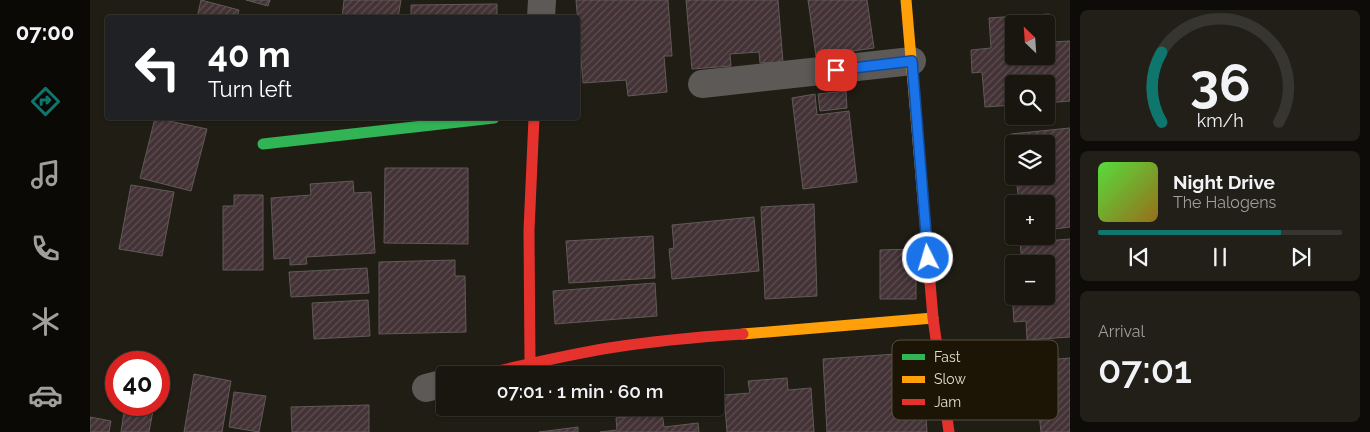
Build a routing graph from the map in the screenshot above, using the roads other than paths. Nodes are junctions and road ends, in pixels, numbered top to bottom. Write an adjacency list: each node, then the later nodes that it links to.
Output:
1 (542, 0): 3 (street)
2 (906, 0): 4 (street)
3 (540, 15)
4 (912, 61): 5 (street); 9 (street)
5 (702, 84)
6 (476, 120): 8 (street)
7 (534, 120): 11 (street)
8 (263, 144)
9 (934, 318): 10 (street); 11 (street)
10 (937, 340)
11 (530, 363): 12 (street)
12 (518, 366)

